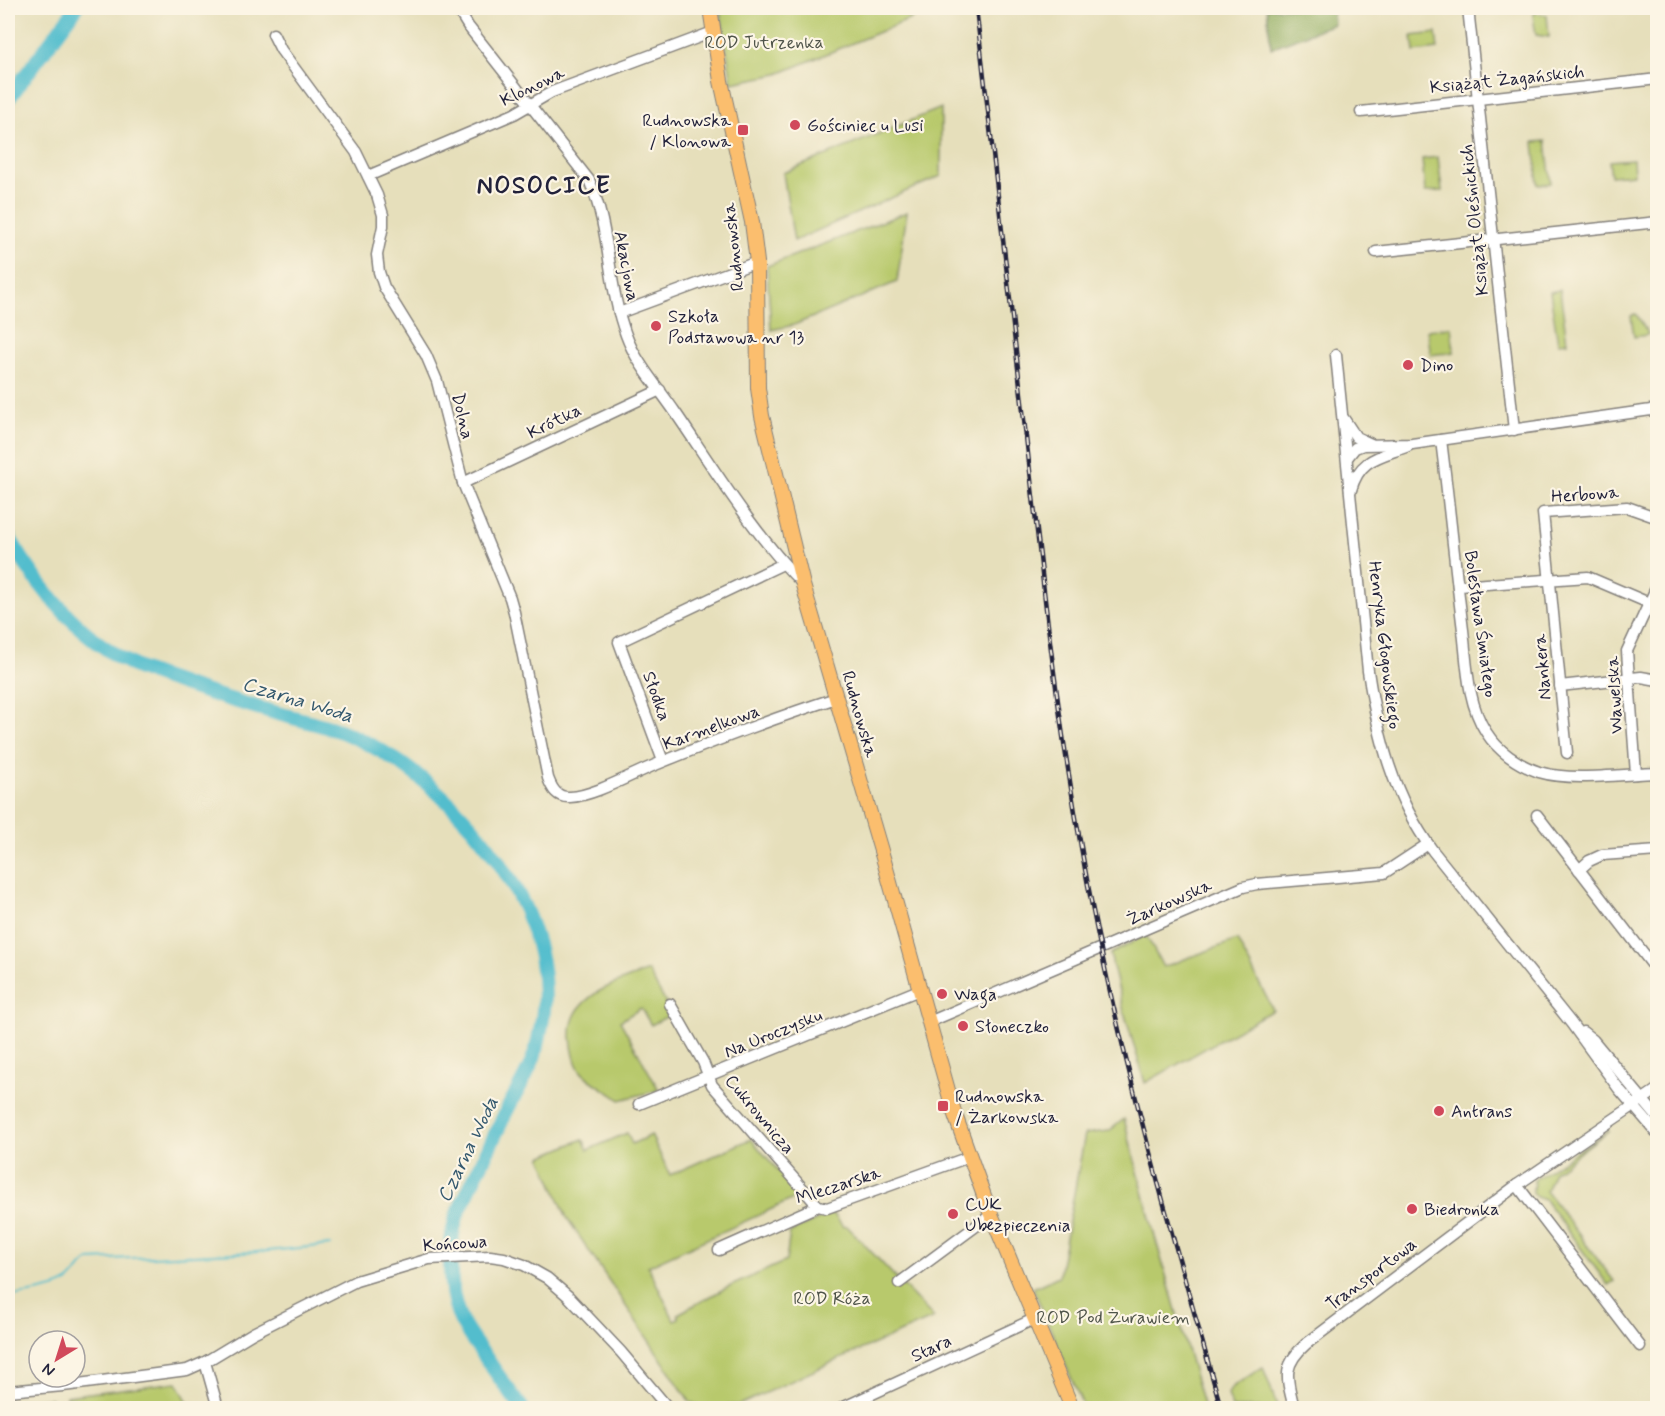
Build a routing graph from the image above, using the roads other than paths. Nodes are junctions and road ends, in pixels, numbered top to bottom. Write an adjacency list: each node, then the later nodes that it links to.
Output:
1 (457, 8): 8 (street, Akacjowa)
2 (710, 8): 4 (main road, Rudnowska)
3 (1468, 8): 7 (street, Książąt Oleśnickich)
4 (713, 32): 8 (street, Klonowa); 14 (main road, Rudnowska)
5 (273, 34): 10 (street, Dolna)
6 (1658, 79): 7 (street, Książąt Żagańskich)
7 (1478, 98): 9 (street, Książąt Żagańskich); 12 (street, Książąt Oleśnickich)
8 (529, 104): 10 (street, Klonowa); 15 (street, Akacjowa)
9 (1361, 112)
10 (368, 176): 26 (street, Dolna)
11 (1658, 222): 12 (street)
12 (1493, 240): 13 (street); 20 (street, Książąt Oleśnickich)
13 (1376, 252)
14 (757, 262): 15 (street); 32 (main road, Rudnowska)
15 (619, 313): 17 (street, Akacjowa)
16 (1336, 355): 19 (street, Henryka Głogowskiego)
17 (660, 390): 26 (street, Krótka); 29 (street, Akacjowa)
18 (1658, 409): 20 (street)
19 (1342, 415): 23 (street); 24 (street, Henryka Głogowskiego)
20 (1514, 430): 21 (street)
21 (1441, 440): 22 (street); 33 (street, Bolesława Śmiałego)
22 (1412, 444): 23 (street); 25 (street)
23 (1371, 445): 24 (street)
24 (1347, 458): 25 (street); 27 (street, Henryka Głogowskiego)
25 (1373, 459): 27 (street)
26 (463, 483): 43 (street, Dolna)
27 (1350, 493): 45 (street, Henryka Głogowskiego)
28 (1658, 518): 30 (street, Herbowa)
29 (783, 564): 32 (street, Akacjowa); 40 (street, Słodka)
30 (1551, 579): 33 (street); 34 (street); 37 (street, Nankera)
31 (1658, 584): 34 (street, Wawelska)
32 (803, 585): 38 (main road, Rudnowska)
33 (1458, 586): 42 (street, Bolesława Śmiałego)
34 (1649, 603): 35 (street, Wawelska)
35 (1628, 679): 36 (street); 37 (street); 42 (street, Wawelska)
36 (1658, 680)
37 (1560, 686): 39 (street, Nankera)
38 (836, 698): 40 (street, Karmelkowa); 49 (main road, Rudnowska)
39 (1567, 753)
40 (663, 761): 43 (street, Karmelkowa)
41 (1658, 773): 42 (street, Bolesława Śmiałego)
42 (1636, 774)
43 (598, 789)
44 (1537, 816): 47 (street)
45 (1428, 844): 51 (street, Żarkowska); 54 (street, Henryka Głogowskiego)
46 (1658, 852): 47 (street)
47 (1579, 870): 48 (street)
48 (1656, 969)
49 (919, 990): 51 (main road, Rudnowska); 52 (street, Na Uroczysku)
50 (670, 1004): 52 (street, Cukrownicza)
51 (929, 1022): 58 (main road, Rudnowska)
52 (708, 1077): 55 (street, Na Uroczysku); 60 (street, Cukrownicza)
53 (1658, 1089): 54 (street, Transportowa)
54 (1637, 1102): 56 (street, Henryka Głogowskiego); 57 (street, Henryka Głogowskiego); 59 (street, Transportowa)
55 (639, 1104)
56 (1658, 1118)
57 (1658, 1134)
58 (969, 1157): 60 (street, Mleczarska); 61 (main road, Rudnowska)
59 (1517, 1185): 65 (street); 72 (street, Transportowa)
60 (818, 1206): 62 (street, Mleczarska)
61 (992, 1215): 63 (street); 64 (main road, Rudnowska)
62 (719, 1250)
63 (899, 1283)
64 (1034, 1319): 70 (street, Stara); 71 (main road, Rudnowska)
65 (1640, 1346)
66 (205, 1362): 67 (street, Końcowa); 68 (street); 69 (street, Końcowa)
67 (8, 1390)
68 (218, 1408)
69 (668, 1408)
70 (842, 1408)
71 (1072, 1408)
72 (1294, 1408)

